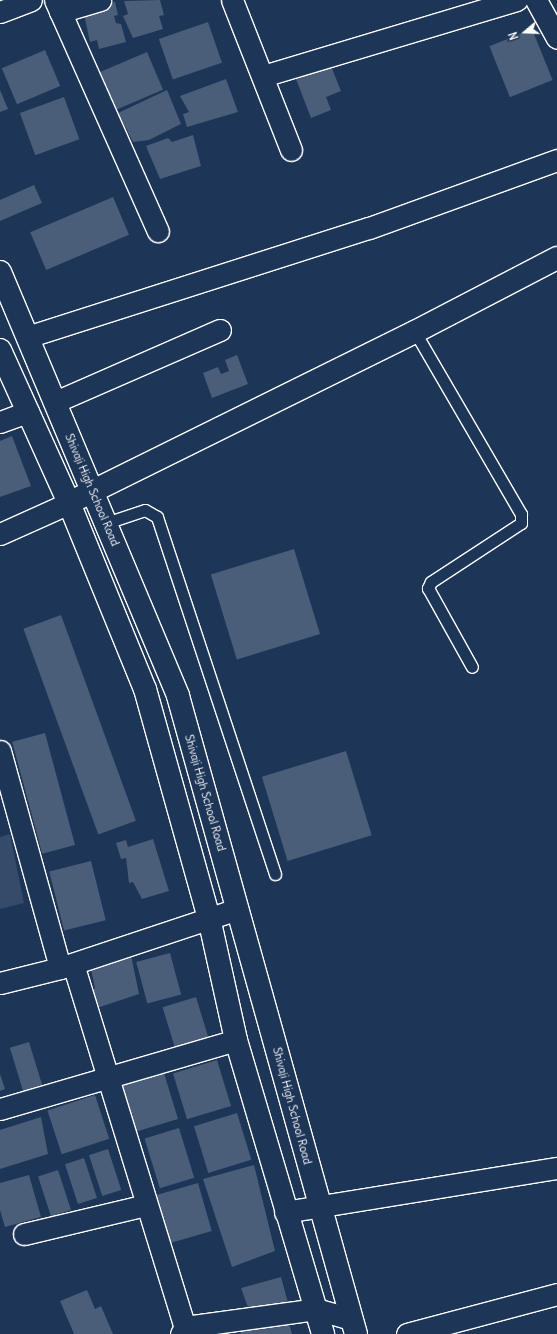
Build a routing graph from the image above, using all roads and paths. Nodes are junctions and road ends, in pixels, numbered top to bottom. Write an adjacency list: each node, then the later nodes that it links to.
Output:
1 (31, 0): 7 (street)
2 (100, 0): 6 (street)
3 (232, 0): 9 (street)
4 (516, 0): 9 (street)
5 (536, 0): 8 (street)
6 (58, 6): 12 (street)
7 (0, 12)
8 (557, 38)
9 (263, 76): 10 (street)
10 (291, 150)
11 (557, 160): 17 (street)
12 (158, 231)
13 (557, 258): 16 (street)
14 (0, 272): 17 (street, Shivaji High School Road)
15 (220, 330): 19 (street)
16 (415, 332): 22 (street); 26 (lane)
17 (27, 337): 19 (street, Shivaji High School Road)
18 (0, 350): 20 (street)
19 (55, 402): 22 (street, Shivaji High School Road)
20 (28, 412): 21 (street); 23 (street)
21 (0, 422)
22 (92, 491): 23 (street); 24 (street, Shivaji High School Road)
23 (69, 503): 25 (street); 30 (street)
24 (106, 523): 28 (lane); 29 (street, Shivaji High School Road)
25 (0, 534)
26 (472, 666)
27 (0, 750): 31 (street)
28 (275, 874)
29 (237, 909): 30 (street); 38 (street, Shivaji High School Road)
30 (209, 918): 31 (street); 33 (street)
31 (67, 966): 32 (street); 34 (street)
32 (0, 983)
33 (236, 1040): 34 (street); 39 (street)
34 (107, 1077): 35 (street); 37 (street)
35 (0, 1109)
36 (557, 1168): 38 (street)
37 (146, 1205): 40 (street); 44 (street)
38 (319, 1205): 39 (street); 43 (street, Shivaji High School Road)
39 (285, 1212): 42 (street)
40 (24, 1234)
41 (557, 1294): 46 (street)
42 (316, 1309): 43 (street); 44 (street); 45 (street)
43 (353, 1326)
44 (183, 1331)
45 (323, 1334)
46 (407, 1334)

